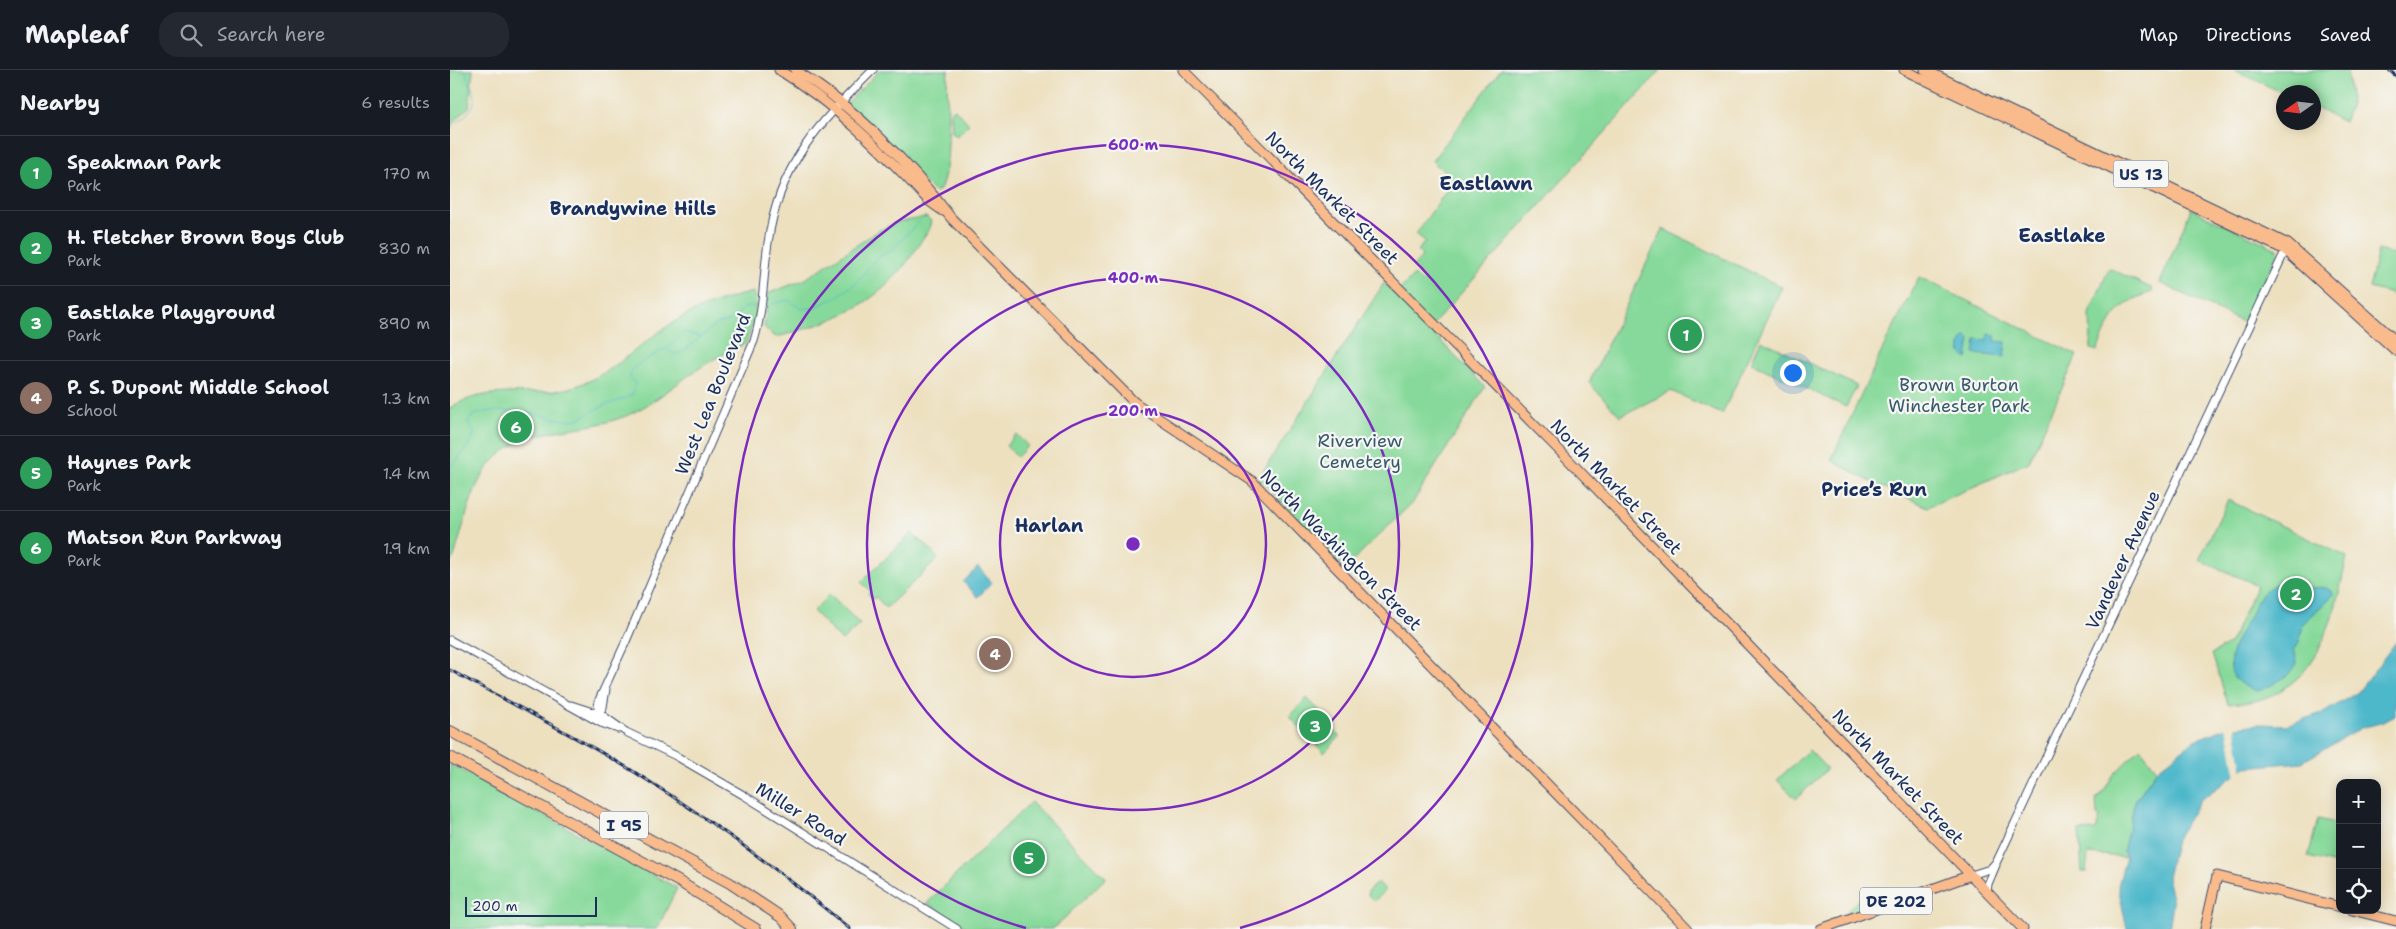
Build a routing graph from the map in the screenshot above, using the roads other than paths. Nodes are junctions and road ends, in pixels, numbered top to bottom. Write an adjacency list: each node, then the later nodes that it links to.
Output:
1 (779, 70): 9 (main road, North Washington Street)
2 (794, 70): 8 (main road, North Washington Street)
3 (873, 70): 8 (street, West Lea Boulevard)
4 (1183, 70): 30 (main road, North Market Street)
5 (1904, 70): 10 (main road, US 13)
6 (1916, 70): 7 (main road)
7 (1929, 72): 11 (main road, US 13)
8 (841, 102): 9 (street, West Lea Boulevard); 13 (main road, North Washington Street)
9 (833, 108): 13 (main road, North Washington Street); 21 (street, West Lea Boulevard)
10 (2103, 165): 11 (main road); 12 (main road, US 13)
11 (2147, 177): 14 (main road, US 13)
12 (2192, 207): 14 (main road); 15 (main road, US 13)
13 (951, 218): 40 (main road, North Washington Street)
14 (2236, 218): 15 (main road, US 13)
15 (2287, 247): 16 (main road, US 13); 17 (main road, US 13); 29 (street, Vandever Avenue)
16 (2324, 285): 17 (main road); 19 (main road, US 13)
17 (2359, 308): 18 (main road, US 13)
18 (2396, 341)
19 (2396, 351)
20 (450, 640): 22 (street, Miller Road)
21 (603, 698): 23 (street); 24 (street, West Lea Boulevard); 25 (street)
22 (571, 705): 23 (street, Miller Road); 24 (street, Miller Road)
23 (582, 708): 24 (street, Miller Road)
24 (596, 714): 25 (street, Miller Road); 27 (street, Miller Road)
25 (611, 721): 27 (street, Miller Road)
26 (450, 731): 38 (highway, I 95)
27 (626, 732): 39 (street, Miller Road)
28 (450, 757): 31 (highway, I 95)
29 (1997, 862): 30 (street); 32 (street, Vandever Avenue)
30 (1971, 875): 32 (main road, North Market Street); 41 (main road, DE 202)
31 (678, 881): 36 (highway); 37 (highway, I 95)
32 (1988, 892): 42 (main road, North Market Street)
33 (2336, 906): 43 (main road)
34 (2368, 914): 35 (main road)
35 (2396, 921)
36 (747, 929)
37 (756, 929)
38 (792, 929)
39 (957, 929)
40 (1688, 929)
41 (1822, 929)
42 (2023, 929)
43 (2205, 929)

